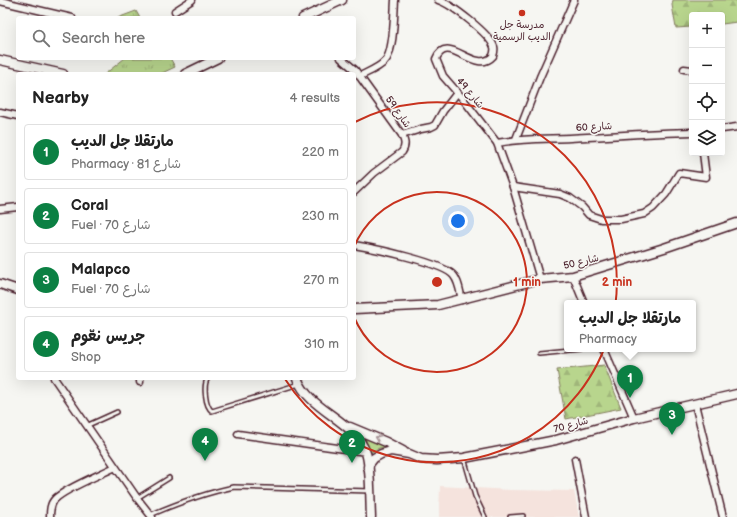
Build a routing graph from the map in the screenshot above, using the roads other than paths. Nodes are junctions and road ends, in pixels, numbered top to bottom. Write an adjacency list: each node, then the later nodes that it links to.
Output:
1 (192, 0): 7 (street)
2 (342, 0): 9 (street)
3 (395, 0): 17 (street)
4 (438, 0): 18 (street, شارع 49)
5 (574, 0): 25 (street)
6 (0, 1): 8 (street)
7 (175, 11)
8 (64, 16)
9 (307, 16)
10 (0, 60): 15 (street)
11 (214, 60): 16 (street)
12 (344, 60): 17 (street, شارع 59)
13 (684, 69): 14 (street)
14 (689, 70)
15 (54, 72)
16 (189, 72)
17 (360, 76): 24 (street, شارع 59)
18 (458, 93): 24 (street); 26 (street, شارع 49)
19 (0, 112): 20 (street)
20 (16, 116)
21 (737, 127): 22 (street)
22 (725, 129)
23 (689, 132): 25 (street, شارع 60)
24 (402, 135): 29 (street, شارع 59)
25 (516, 139): 26 (street, شارع 60)
26 (497, 143): 28 (street, شارع 49)
27 (703, 156): 28 (street)
28 (513, 186): 35 (street, شارع 49)
29 (356, 190)
30 (16, 207): 31 (street)
31 (0, 209)
32 (737, 223): 34 (street, شارع 50)
33 (356, 245): 38 (street)
34 (572, 276): 35 (street, شارع 50); 39 (street)
35 (540, 278): 38 (street, شارع 50)
36 (0, 284): 37 (street)
37 (16, 289)
38 (462, 300): 40 (street, شارع 50)
39 (583, 300)
40 (356, 309)
41 (564, 351): 43 (lane)
42 (605, 352): 50 (street)
43 (539, 353)
44 (55, 380): 52 (street)
45 (207, 380): 46 (lane)
46 (298, 381): 51 (street)
47 (737, 394): 48 (street, شارع 70)
48 (695, 404): 50 (street, شارع 70); 70 (street)
49 (117, 412): 52 (lane)
50 (634, 418): 56 (street, شارع 70)
51 (345, 425): 54 (street); 55 (street, one-way to 51)
52 (86, 426): 58 (street)
53 (238, 434): 54 (street)
54 (366, 452): 59 (street)
55 (409, 454): 56 (street, شارع 70); 59 (street)
56 (464, 458): 67 (lane)
57 (575, 460): 69 (street)
58 (115, 467): 62 (street); 65 (street)
59 (368, 468): 61 (street)
60 (169, 478): 62 (lane)
61 (370, 491): 63 (lane); 66 (street)
62 (137, 498): 63 (street)
63 (151, 516)
64 (523, 516): 68 (lane)
65 (50, 517)
66 (371, 517)
67 (485, 517)
68 (510, 517)
69 (586, 517)
70 (722, 517)

